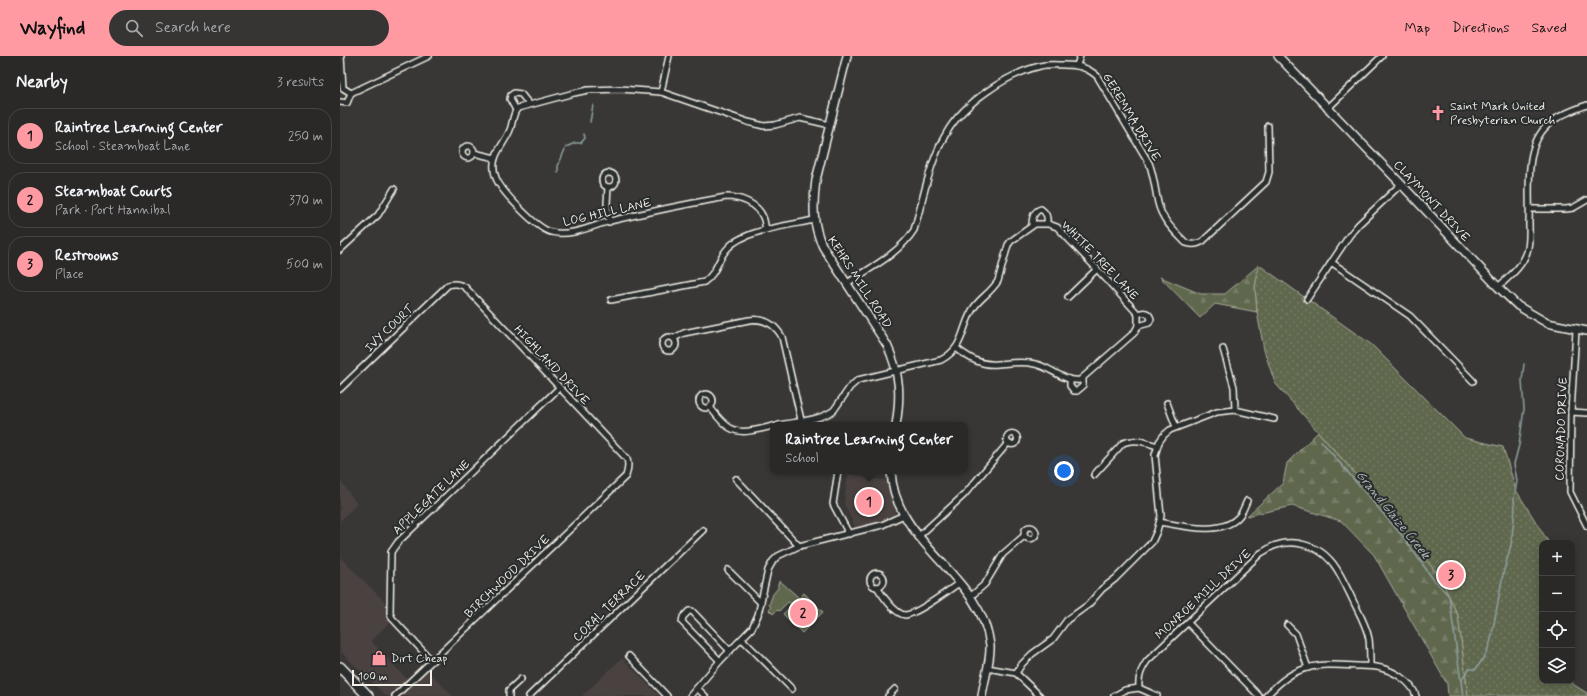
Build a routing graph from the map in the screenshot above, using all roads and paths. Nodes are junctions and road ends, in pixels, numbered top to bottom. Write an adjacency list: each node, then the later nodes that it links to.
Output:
1 (341, 56): 9 (street)
2 (429, 56): 11 (street)
3 (669, 56): 10 (street)
4 (847, 56): 17 (street, KEHRS MILL ROAD)
5 (1080, 56): 8 (street)
6 (1278, 56): 15 (street, CLAYMONT DRIVE)
7 (1382, 56): 15 (street)
8 (1077, 65): 18 (street, GEREMMA DRIVE); 35 (street, GEREMMA DRIVE)
9 (342, 89): 11 (street)
10 (661, 92): 13 (street); 17 (street)
11 (351, 93): 12 (street)
12 (340, 102)
13 (529, 104): 16 (street); 16 (street)
14 (1587, 105): 25 (street)
15 (1327, 109): 21 (street, CLAYMONT DRIVE)
16 (516, 110): 20 (street, LOG HILL LANE)
17 (830, 125): 26 (street, KEHRS MILL ROAD)
18 (1268, 126)
19 (474, 153): 20 (street)
20 (495, 158): 27 (street, LOG HILL LANE)
21 (1401, 184): 32 (street); 36 (street, CLAYMONT DRIVE)
22 (608, 187): 27 (street)
23 (394, 189): 31 (street)
24 (1587, 200): 25 (street)
25 (1530, 209): 36 (street)
26 (814, 220): 30 (street); 35 (street, KEHRS MILL ROAD)
27 (609, 222): 30 (street, LOG HILL LANE)
28 (1047, 224): 29 (street, WHITE TREE LANE); 29 (street, WHITE TREE LANE); 33 (street, WHITE TREE LANE)
29 (1032, 225): 43 (street, WHITE TREE LANE)
30 (766, 230): 39 (street)
31 (341, 248)
32 (1331, 262): 38 (street); 48 (street)
33 (1097, 269): 37 (street); 46 (street, WHITE TREE LANE)
34 (454, 283): 49 (street, HIGHLAND DRIVE); 50 (street, IVY COURT)
35 (847, 283): 45 (street, KEHRS MILL ROAD)
36 (1498, 288): 40 (street, CLAYMONT DRIVE)
37 (1068, 297)
38 (1307, 299)
39 (611, 300)
40 (1576, 330): 41 (street, CLAYMONT DRIVE); 54 (street, CORONADO DRIVE)
41 (1587, 331)
42 (674, 338): 57 (street)
43 (956, 348): 45 (street, WHITE TREE LANE); 47 (street)
44 (1224, 348): 53 (street)
45 (896, 370): 57 (street, WHITE TREE LANE); 59 (street, KEHRS MILL ROAD)
46 (1082, 378): 47 (street); 47 (street)
47 (1070, 380)
48 (1473, 381)
49 (559, 388): 64 (street, HIGHLAND DRIVE); 88 (street, APPLEGATE LANE)
50 (340, 389)
51 (1167, 403): 61 (street)
52 (710, 407): 60 (street)
53 (1235, 410): 56 (street); 61 (street)
54 (1571, 412): 55 (street); 72 (street, CORONADO DRIVE)
55 (1587, 413)
56 (1274, 419)
57 (801, 420): 58 (street, WHITE TREE LANE)
58 (792, 422)
59 (896, 422)
60 (770, 427)
61 (1176, 427): 63 (street)
62 (1008, 443): 76 (street)
63 (1157, 446): 67 (street); 71 (street)
64 (629, 467): 88 (street, BIRCHWOOD DRIVE)
65 (838, 474): 74 (street)
66 (892, 474): 70 (street)
67 (1094, 475)
68 (736, 479): 77 (street)
69 (1247, 501): 71 (street)
70 (904, 515): 74 (street); 76 (street)
71 (1160, 522): 94 (street)
72 (1587, 524)
73 (703, 530): 103 (street, CORAL TERRACE)
74 (849, 534): 77 (street)
75 (1024, 536): 81 (street)
76 (918, 537): 79 (street)
77 (799, 546): 82 (street)
78 (728, 570): 82 (street)
79 (959, 583): 80 (street); 81 (street)
80 (877, 586)
81 (970, 597): 92 (street)
82 (761, 603): 85 (street)
83 (1188, 623): 90 (street, MONROE MILL DRIVE); 97 (street, MONROE MILL DRIVE); 112 (street)
84 (1287, 626): 93 (street)
85 (742, 639): 86 (street); 98 (street)
86 (730, 651): 89 (street); 89 (street)
87 (629, 656): 104 (street)
88 (432, 661): 101 (street, BIRCHWOOD DRIVE)
89 (720, 661): 96 (street)
90 (1370, 666): 93 (street); 114 (street)
91 (340, 667): 100 (highway)
92 (987, 668): 94 (street); 108 (street)
93 (1308, 668): 113 (street)
94 (1016, 673): 109 (street)
95 (521, 679): 102 (street)
96 (697, 688): 105 (street); 106 (street)
97 (1139, 688): 110 (street); 111 (street)
98 (792, 689)
99 (895, 689): 107 (street)
100 (368, 696)
101 (395, 696)
102 (509, 696)
103 (529, 696)
104 (667, 696)
105 (690, 696)
106 (705, 696)
107 (888, 696)
108 (982, 696)
109 (1040, 696)
110 (1114, 696)
111 (1157, 696)
112 (1259, 696)
113 (1266, 696)
114 (1416, 696)

